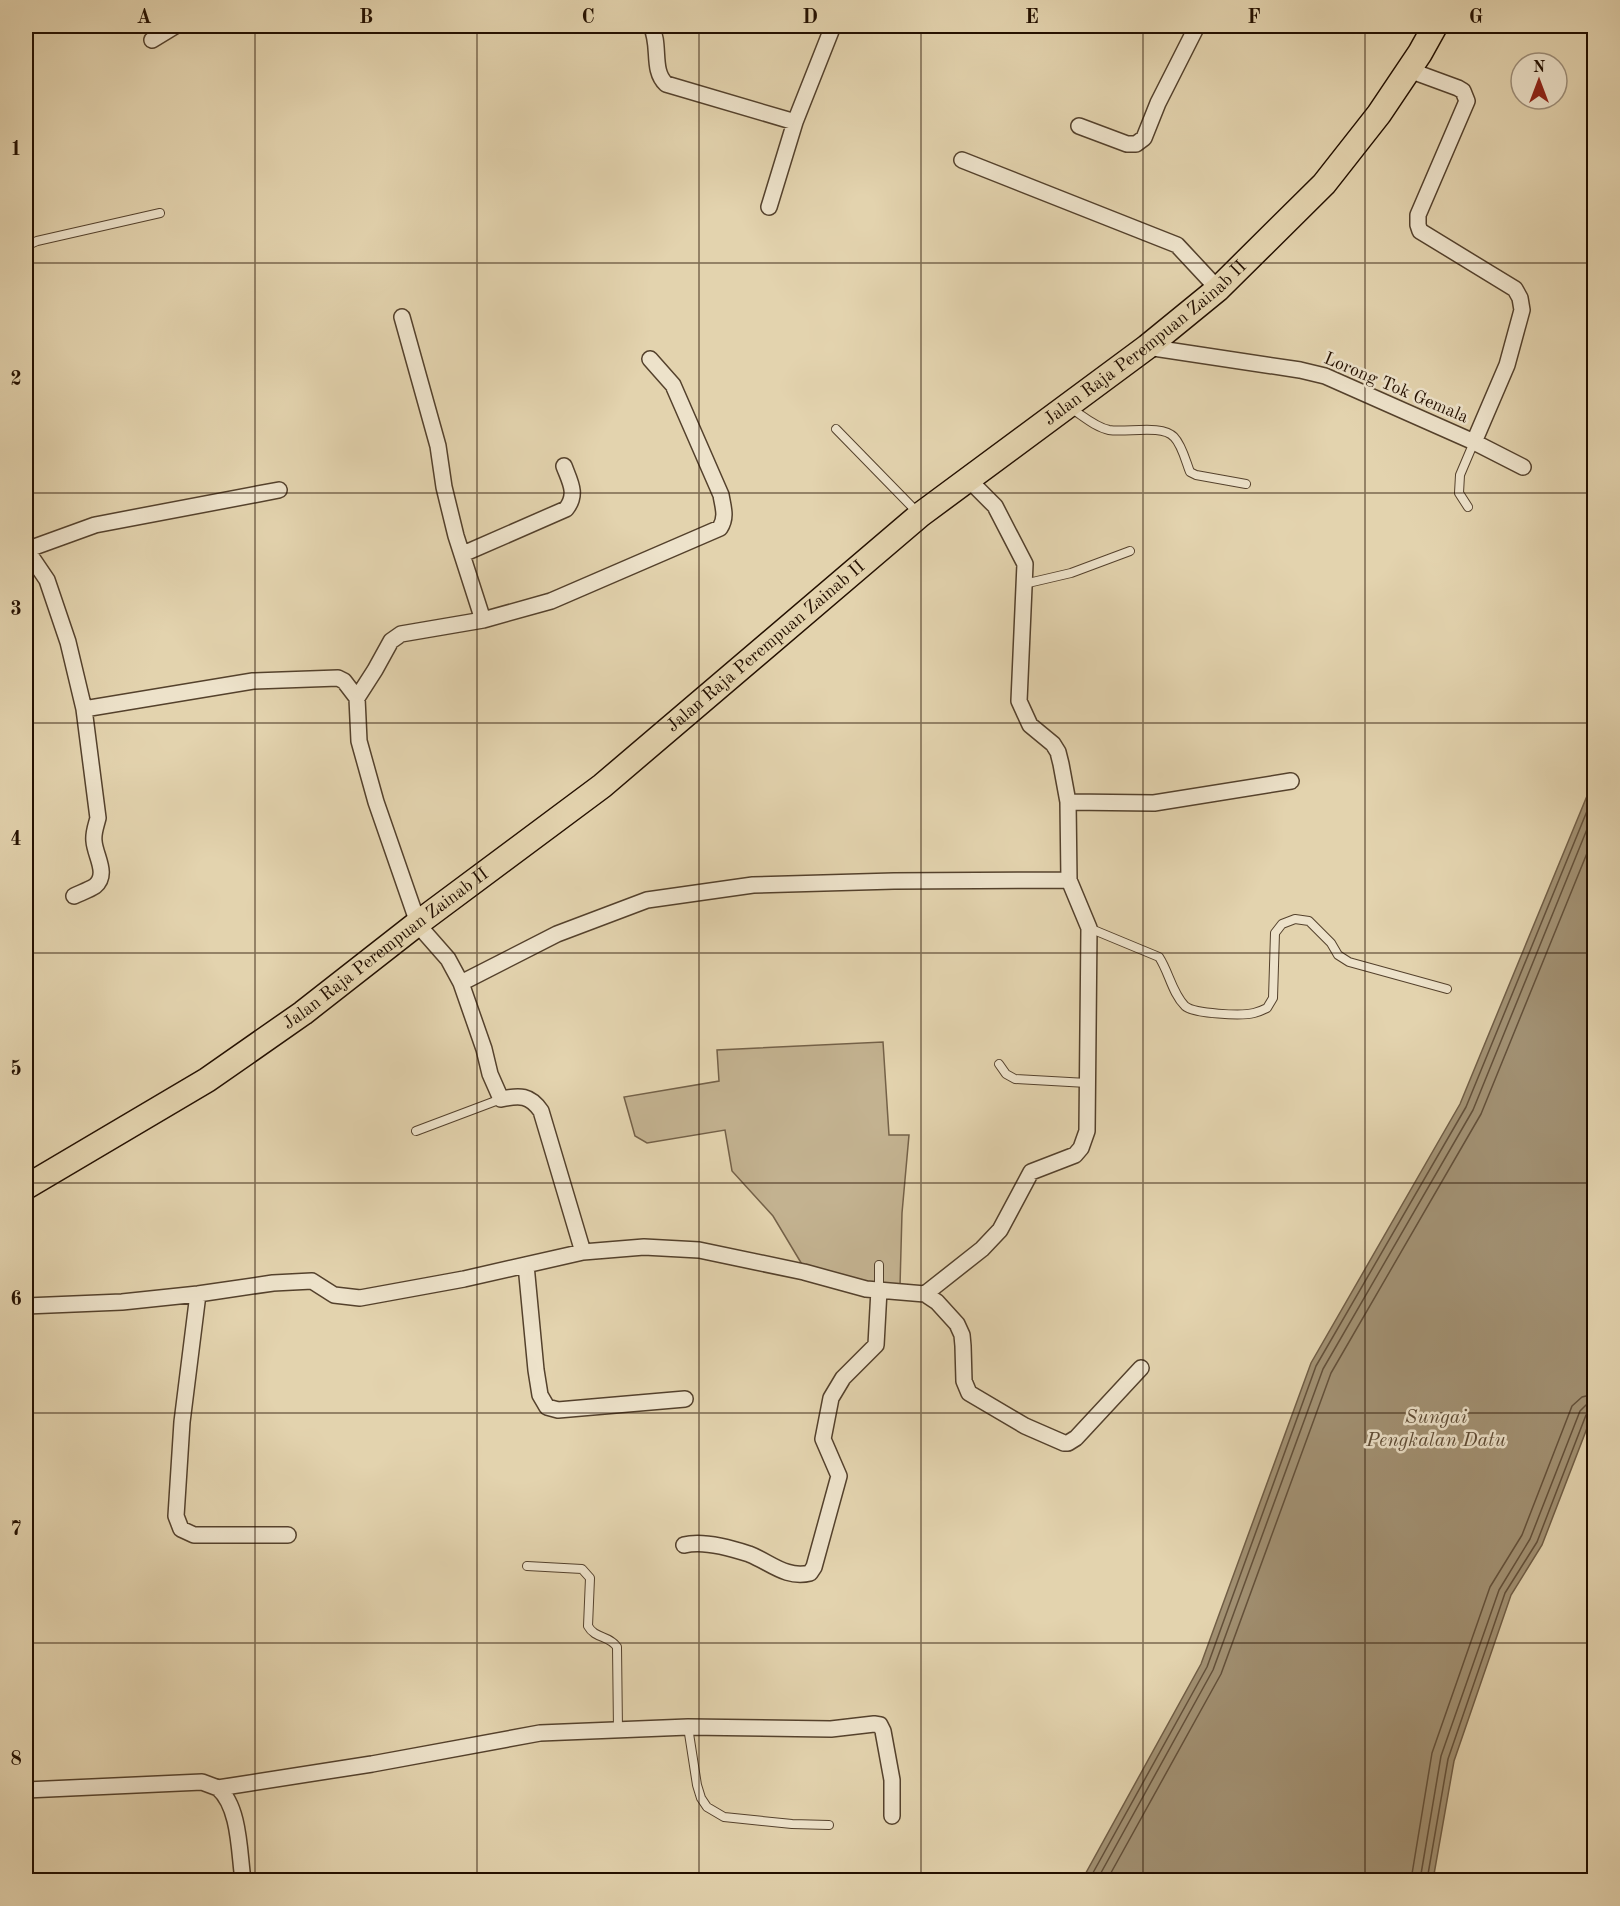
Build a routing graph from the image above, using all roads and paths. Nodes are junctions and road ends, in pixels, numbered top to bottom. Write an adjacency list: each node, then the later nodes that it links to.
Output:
1 (175, 26): 6 (street)
2 (651, 26): 8 (street)
3 (832, 26): 8 (street)
4 (1197, 26): 9 (street)
5 (1435, 26): 7 (main road, Jalan Raja Perempuan Zainab II)
6 (152, 40)
7 (1409, 70): 14 (main road, Jalan Raja Perempuan Zainab II); 20 (street)
8 (795, 122): 11 (street)
9 (1079, 126)
10 (962, 160): 14 (street)
11 (769, 207)
12 (160, 213): 13 (lane)
13 (26, 246)
14 (1218, 289): 16 (main road, Jalan Raja Perempuan Zainab II)
15 (402, 317): 30 (street)
16 (1148, 347): 18 (main road, Jalan Raja Perempuan Zainab II); 20 (street, Lorong Tok Gemala)
17 (650, 359): 32 (street)
18 (1068, 406): 23 (main road, Jalan Raja Perempuan Zainab II); 24 (lane)
19 (836, 429): 27 (lane)
20 (1480, 445): 22 (street, Lorong Tok Gemala); 26 (lane)
21 (564, 466): 30 (street)
22 (1523, 467)
23 (968, 479): 27 (main road, Jalan Raja Perempuan Zainab II); 31 (street)
24 (1246, 484)
25 (279, 490): 28 (street)
26 (1468, 507)
27 (920, 515): 39 (main road, Jalan Raja Perempuan Zainab II)
28 (26, 549): 34 (street)
29 (1130, 551): 31 (lane)
30 (463, 554): 32 (street)
31 (1024, 584): 36 (street)
32 (483, 620): 33 (street)
33 (357, 698): 34 (street); 39 (street)
34 (84, 709): 38 (street)
35 (1291, 781): 36 (street)
36 (1068, 802): 37 (street)
37 (1069, 880): 40 (street); 41 (street)
38 (74, 896)
39 (418, 923): 41 (street); 47 (main road, Jalan Raja Perempuan Zainab II)
40 (1089, 928): 42 (lane); 44 (street)
41 (461, 983): 45 (street)
42 (1447, 989)
43 (999, 1064): 44 (lane)
44 (1087, 1083): 53 (street)
45 (501, 1099): 46 (lane); 48 (street)
46 (416, 1131)
47 (26, 1187)
48 (584, 1252): 49 (street); 51 (street)
49 (526, 1265): 52 (street); 56 (street)
50 (879, 1265): 51 (lane)
51 (879, 1290): 53 (street); 58 (street)
52 (198, 1294): 54 (street); 57 (street)
53 (925, 1294): 55 (street)
54 (26, 1306)
55 (1141, 1368)
56 (685, 1399)
57 (288, 1535)
58 (684, 1545)
59 (526, 1566): 61 (lane)
60 (688, 1727): 61 (street); 64 (street); 65 (lane)
61 (618, 1731): 62 (street)
62 (218, 1788): 63 (street); 66 (street)
63 (26, 1790)
64 (892, 1816)
65 (829, 1825)
66 (243, 1881)

